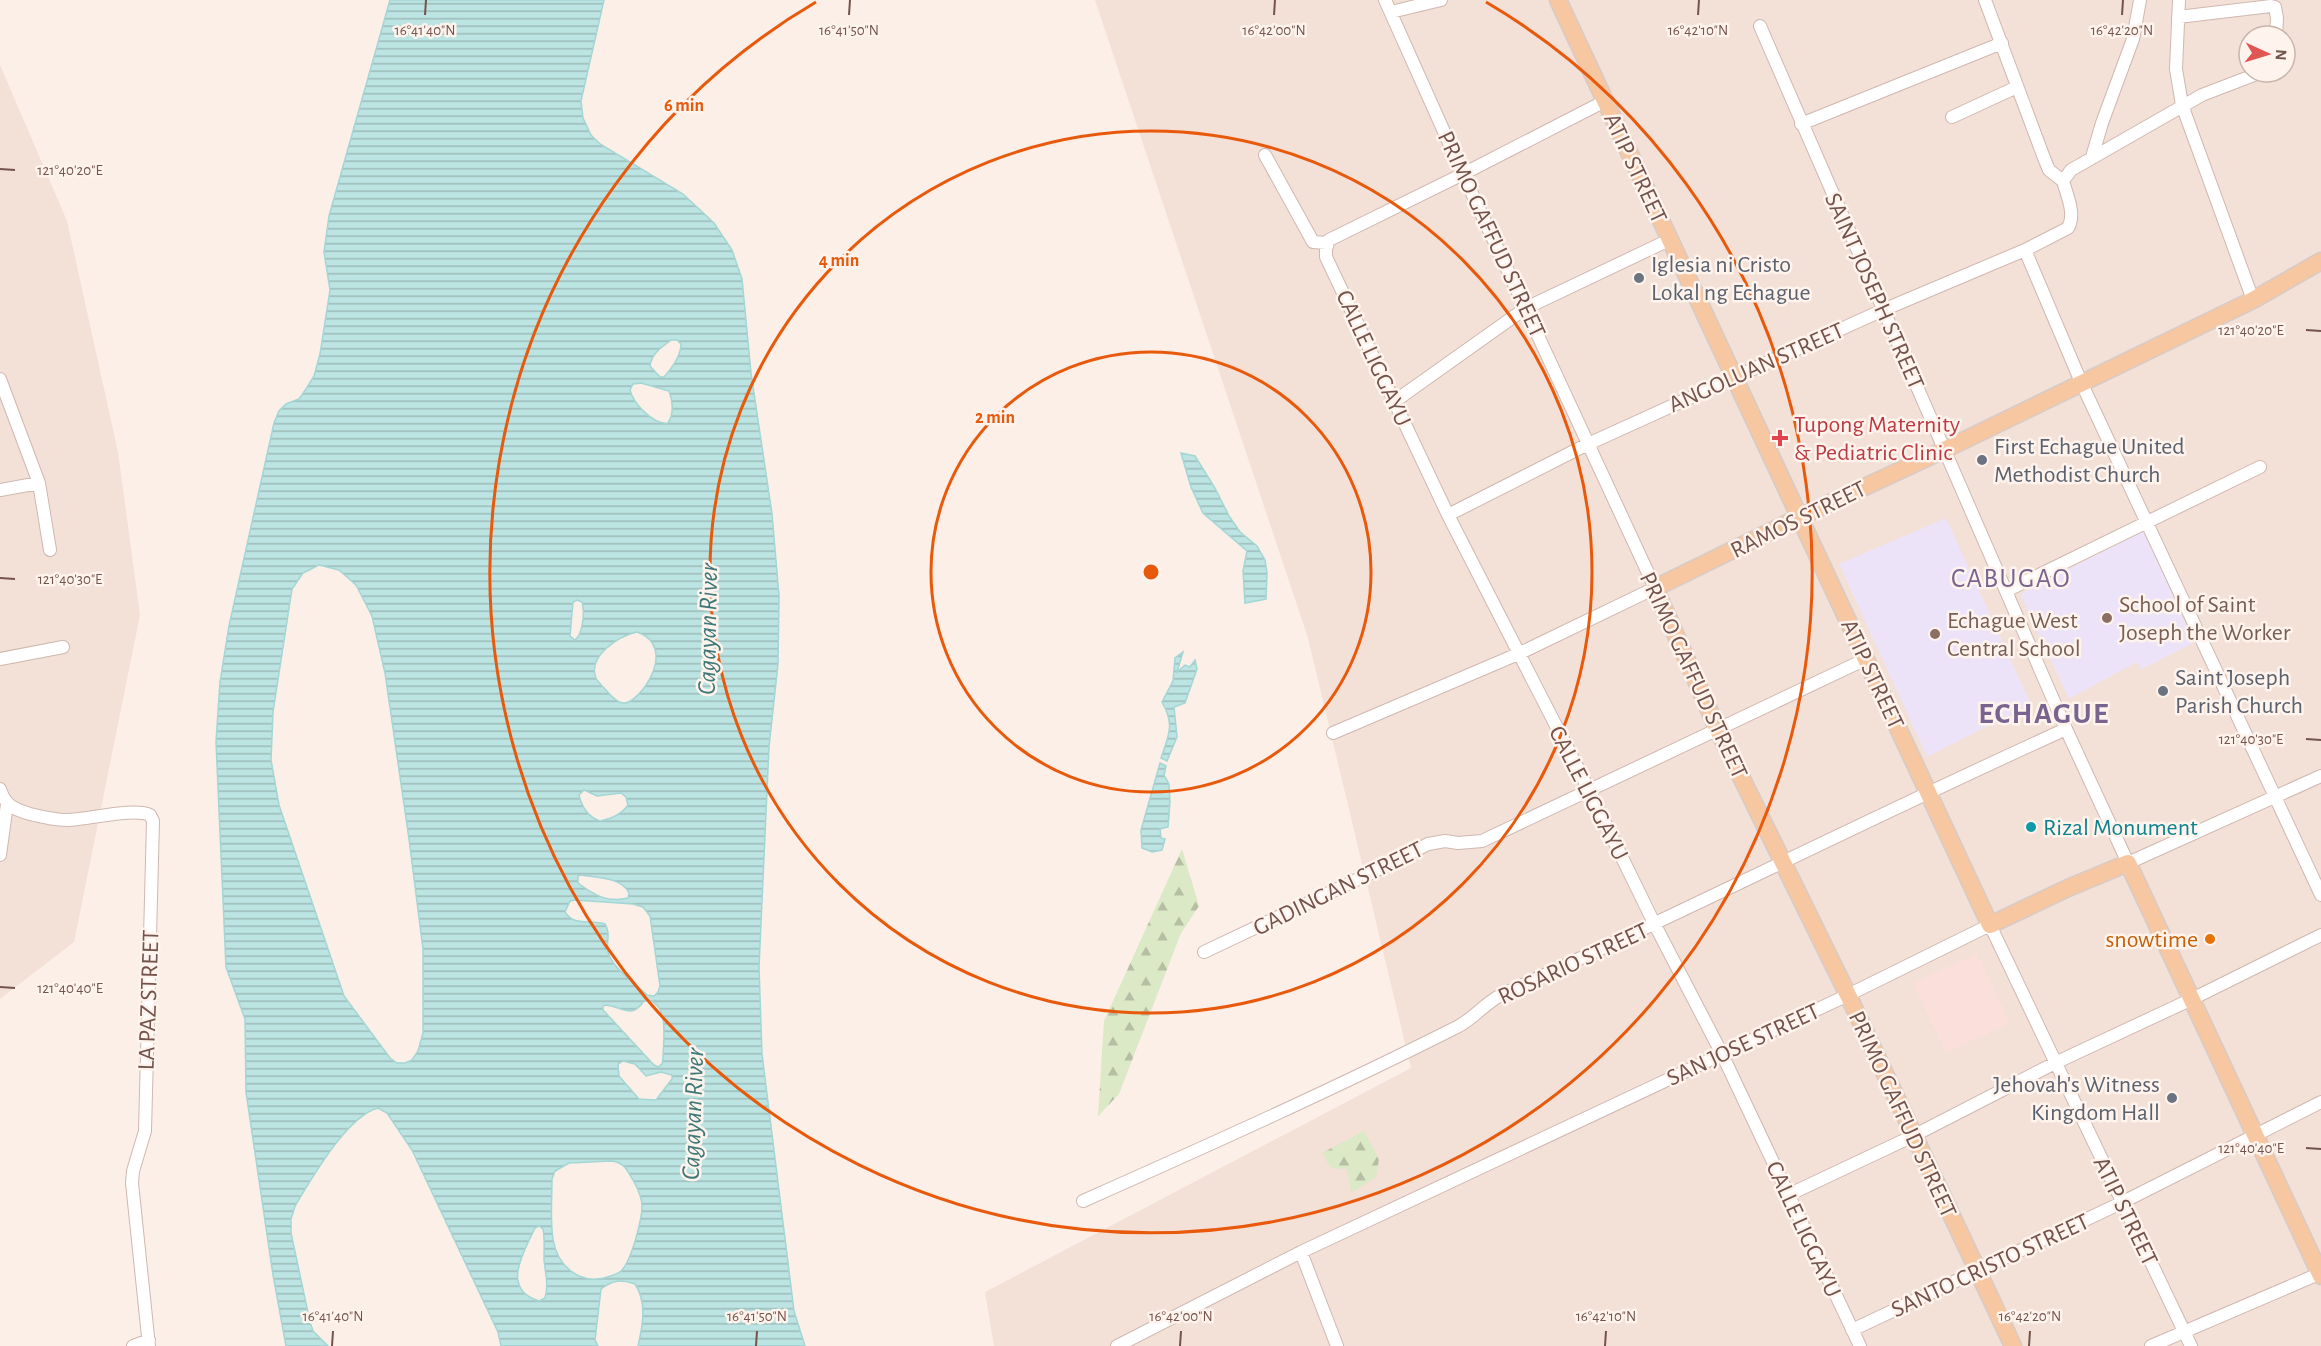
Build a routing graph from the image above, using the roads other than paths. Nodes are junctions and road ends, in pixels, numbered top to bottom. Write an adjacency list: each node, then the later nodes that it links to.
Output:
1 (1441, 0): 6 (street)
2 (1558, 0): 13 (main road, ATIP STREET)
3 (1985, 0): 10 (street)
4 (2140, 0): 18 (street)
5 (2179, 0): 7 (street)
6 (1388, 6): 19 (street, PRIMO GAFFUD STREET)
7 (2178, 17): 8 (street); 14 (street)
8 (2276, 24)
9 (1760, 26): 16 (street, SAINT JOSEPH STREET)
10 (2002, 43): 12 (street); 16 (street)
11 (2237, 81): 14 (street)
12 (2017, 87): 15 (street); 20 (street)
13 (1605, 101): 19 (street); 21 (main road, ATIP STREET)
14 (2182, 105): 18 (street); 25 (street)
15 (1952, 117)
16 (1801, 124): 27 (street, SAINT JOSEPH STREET)
17 (1265, 155): 22 (street)
18 (2092, 157): 20 (street)
19 (1463, 174): 22 (street); 26 (street, PRIMO GAFFUD STREET)
20 (2063, 181): 23 (street, ANGOLUAN STREET)
21 (1669, 240): 26 (street); 28 (main road, ATIP STREET)
22 (1328, 241): 31 (street, CALLE LIGGAYU)
23 (2025, 250): 27 (street, ANGOLUAN STREET); 30 (street)
24 (2321, 261): 25 (main road, RAMOS STREET)
25 (2253, 300): 30 (main road, RAMOS STREET)
26 (1526, 308): 31 (street); 32 (street, PRIMO GAFFUD STREET)
27 (1883, 310): 28 (street, ANGOLUAN STREET); 33 (street, SAINT JOSEPH STREET)
28 (1733, 377): 32 (street, ANGOLUAN STREET); 38 (main road, ATIP STREET)
29 (0, 379): 35 (street)
30 (2081, 382): 33 (main road, RAMOS STREET); 39 (street)
31 (1395, 401): 37 (street, CALLE LIGGAYU)
32 (1588, 444): 37 (street, ANGOLUAN STREET); 41 (street, PRIMO GAFFUD STREET)
33 (1944, 450): 38 (main road, RAMOS STREET); 42 (street, SAINT JOSEPH STREET)
34 (2260, 467): 39 (street)
35 (39, 483): 36 (street); 40 (street)
36 (0, 490)
37 (1448, 515): 44 (street, CALLE LIGGAYU)
38 (1800, 517): 41 (main road, RAMOS STREET); 46 (main road, ATIP STREET)
39 (2147, 522): 42 (street); 54 (street)
40 (50, 550)
41 (1655, 588): 44 (street, RAMOS STREET); 47 (main road, PRIMO GAFFUD STREET)
42 (2006, 591): 48 (street, SAINT JOSEPH STREET)
43 (63, 647): 45 (street)
44 (1518, 654): 49 (street, RAMOS STREET); 52 (street, CALLE LIGGAYU)
45 (0, 659)
46 (1866, 659): 47 (street, GADINGAN STREET); 53 (main road, ATIP STREET)
47 (1717, 728): 52 (street, GADINGAN STREET); 57 (main road, PRIMO GAFFUD STREET)
48 (2066, 729): 53 (street, ROSARIO STREET); 58 (street, SAINT JOSEPH STREET)
49 (1334, 733)
50 (2321, 776): 54 (street, SAN JOSE STREET)
51 (0, 789): 55 (street)
52 (1589, 790): 60 (street, CALLE LIGGAYU); 63 (street, GADINGAN STREET)
53 (1929, 793): 57 (street, ROSARIO STREET); 61 (main road, ATIP STREET)
54 (2275, 796): 58 (street, SAN JOSE STREET); 59 (street)
55 (7, 804): 56 (street); 79 (street, LA PAZ STREET)
56 (0, 855)
57 (1782, 863): 60 (street, ROSARIO STREET); 64 (main road, PRIMO GAFFUD STREET)
58 (2128, 863): 61 (main road, SAN JOSE STREET); 65 (main road, SAINT JOSEPH STREET)
59 (2321, 894)
60 (1655, 925): 66 (street, CALLE LIGGAYU); 72 (street, ROSARIO STREET)
61 (1990, 925): 64 (street, SAN JOSE STREET); 67 (street, ATIP STREET)
62 (2321, 935): 65 (street)
63 (1204, 952)
64 (1848, 995): 66 (street, SAN JOSE STREET); 69 (main road, PRIMO GAFFUD STREET)
65 (2192, 999): 67 (street); 70 (main road, SAINT JOSEPH STREET)
66 (1722, 1054): 71 (street, CALLE LIGGAYU); 74 (street, SAN JOSE STREET)
67 (2055, 1063): 69 (street); 73 (street, ATIP STREET)
68 (2321, 1102): 70 (street, SANTO CRISTO STREET)
69 (1913, 1136): 71 (street); 75 (main road, PRIMO GAFFUD STREET)
70 (2255, 1136): 73 (street, SANTO CRISTO STREET); 76 (main road, SAINT JOSEPH STREET)
71 (1788, 1195): 77 (street, CALLE LIGGAYU)
72 (1083, 1201)
73 (2121, 1203): 75 (street, SANTO CRISTO STREET); 78 (street, ATIP STREET)
74 (1301, 1252): 81 (street, SAN JOSE STREET); 82 (street)
75 (1978, 1271): 77 (street, SANTO CRISTO STREET); 84 (main road, PRIMO GAFFUD STREET)
76 (2321, 1274): 78 (street)
77 (1852, 1330): 83 (street, CALLE LIGGAYU)
78 (2184, 1332): 85 (street); 86 (street, ATIP STREET)
79 (149, 1343): 80 (street)
80 (133, 1346)
81 (1117, 1346)
82 (1336, 1346)
83 (1860, 1346)
84 (2013, 1346)
85 (2151, 1346)
86 (2191, 1346)

